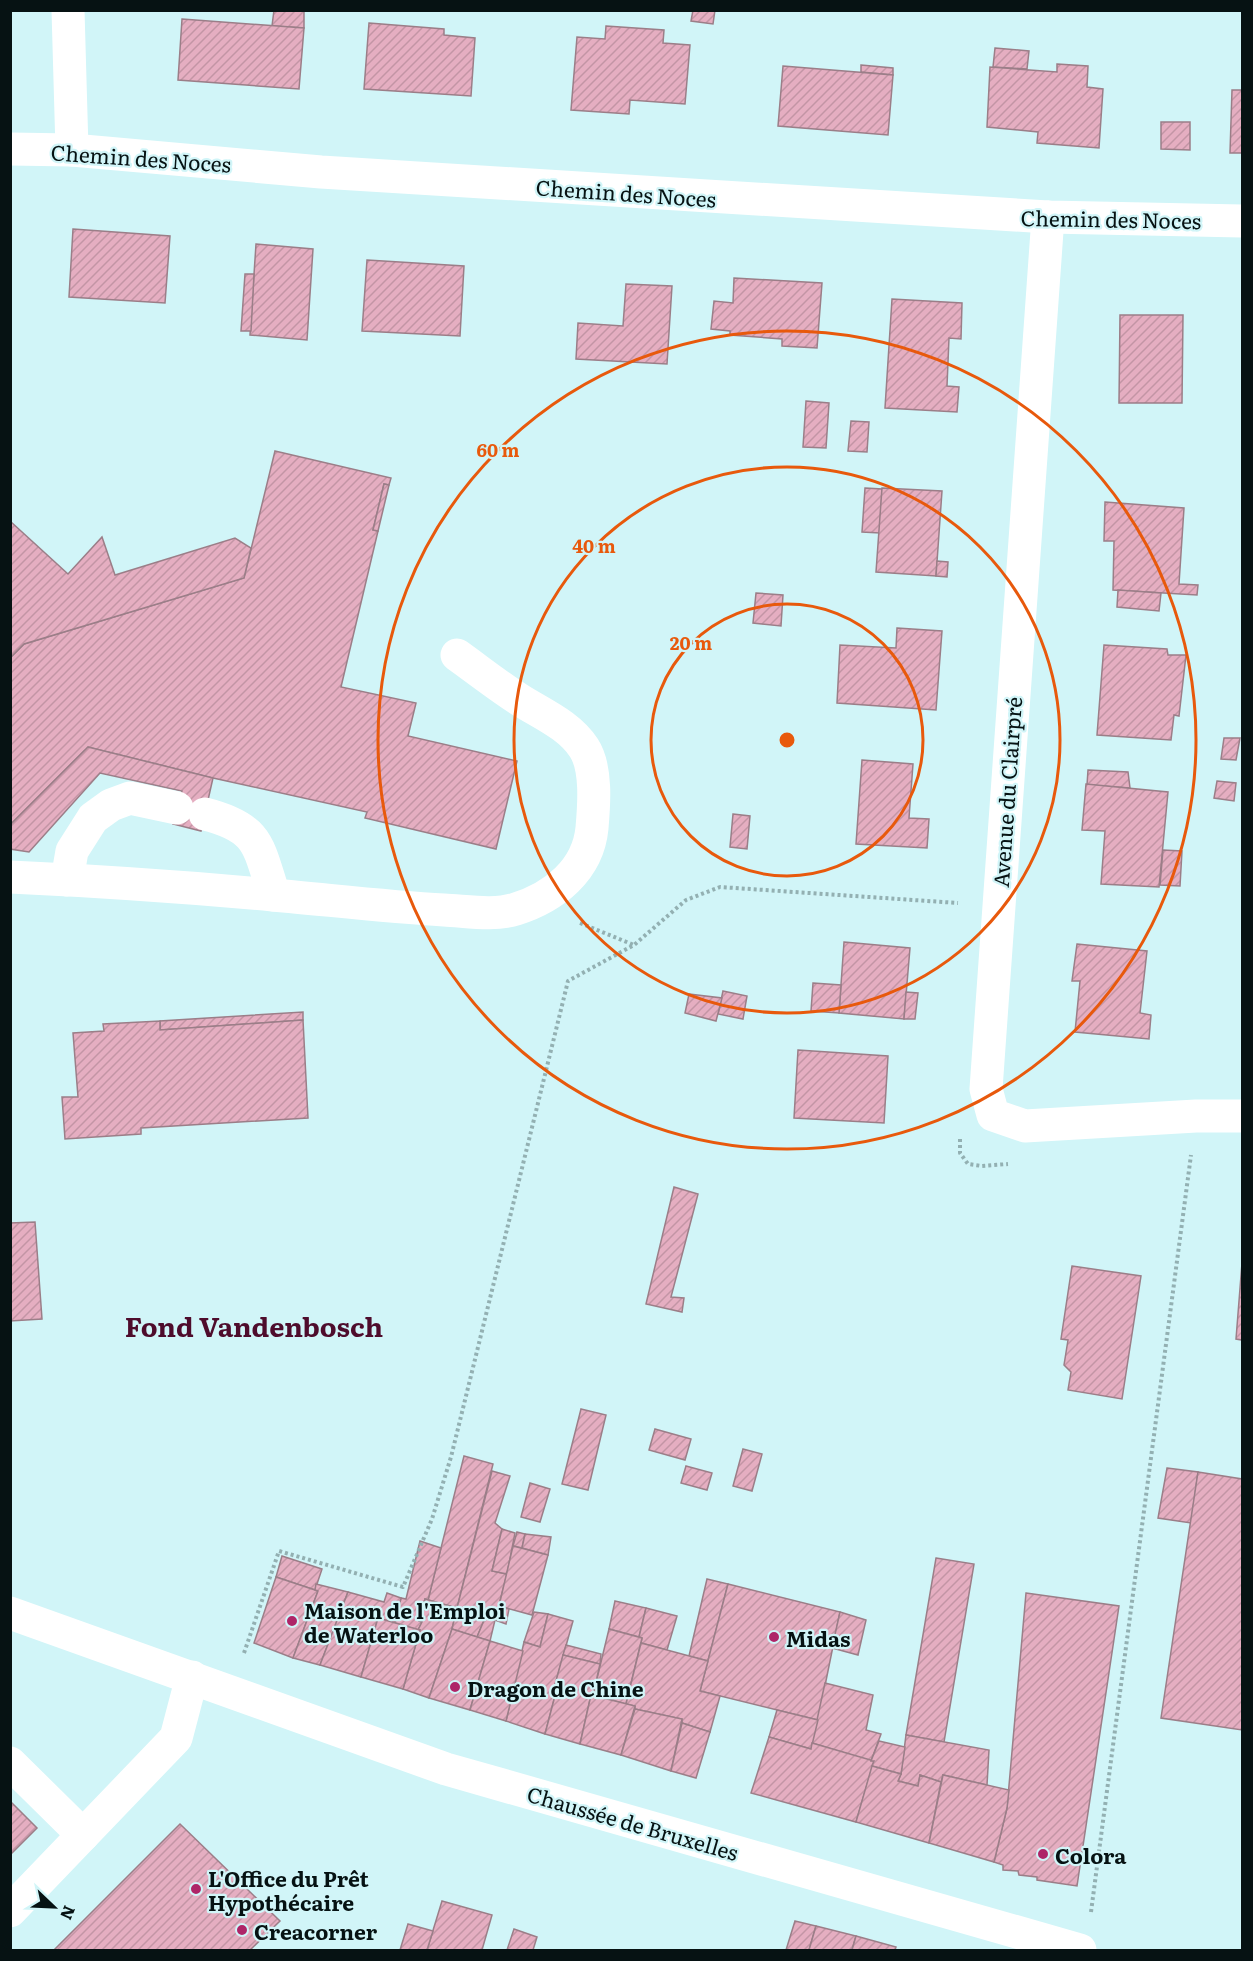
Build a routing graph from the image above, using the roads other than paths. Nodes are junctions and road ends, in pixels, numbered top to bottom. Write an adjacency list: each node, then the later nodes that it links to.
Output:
1 (68, 10): 3 (street)
2 (10, 148): 3 (street, Chemin des Noces)
3 (72, 150): 4 (street, Chemin des Noces)
4 (1048, 217): 5 (street, Chemin des Noces); 10 (street, Avenue du Clairpré)
5 (1242, 221)
6 (457, 655): 9 (street)
7 (10, 877): 8 (street)
8 (67, 880): 9 (street); 9 (street)
9 (274, 895)
10 (1242, 1116)
11 (10, 1613): 12 (street, Chaussée de Bruxelles)
12 (192, 1677): 14 (street); 16 (street, Chaussée de Bruxelles)
13 (10, 1763): 14 (street)
14 (83, 1835): 15 (street)
15 (10, 1911)
16 (1080, 1950)

